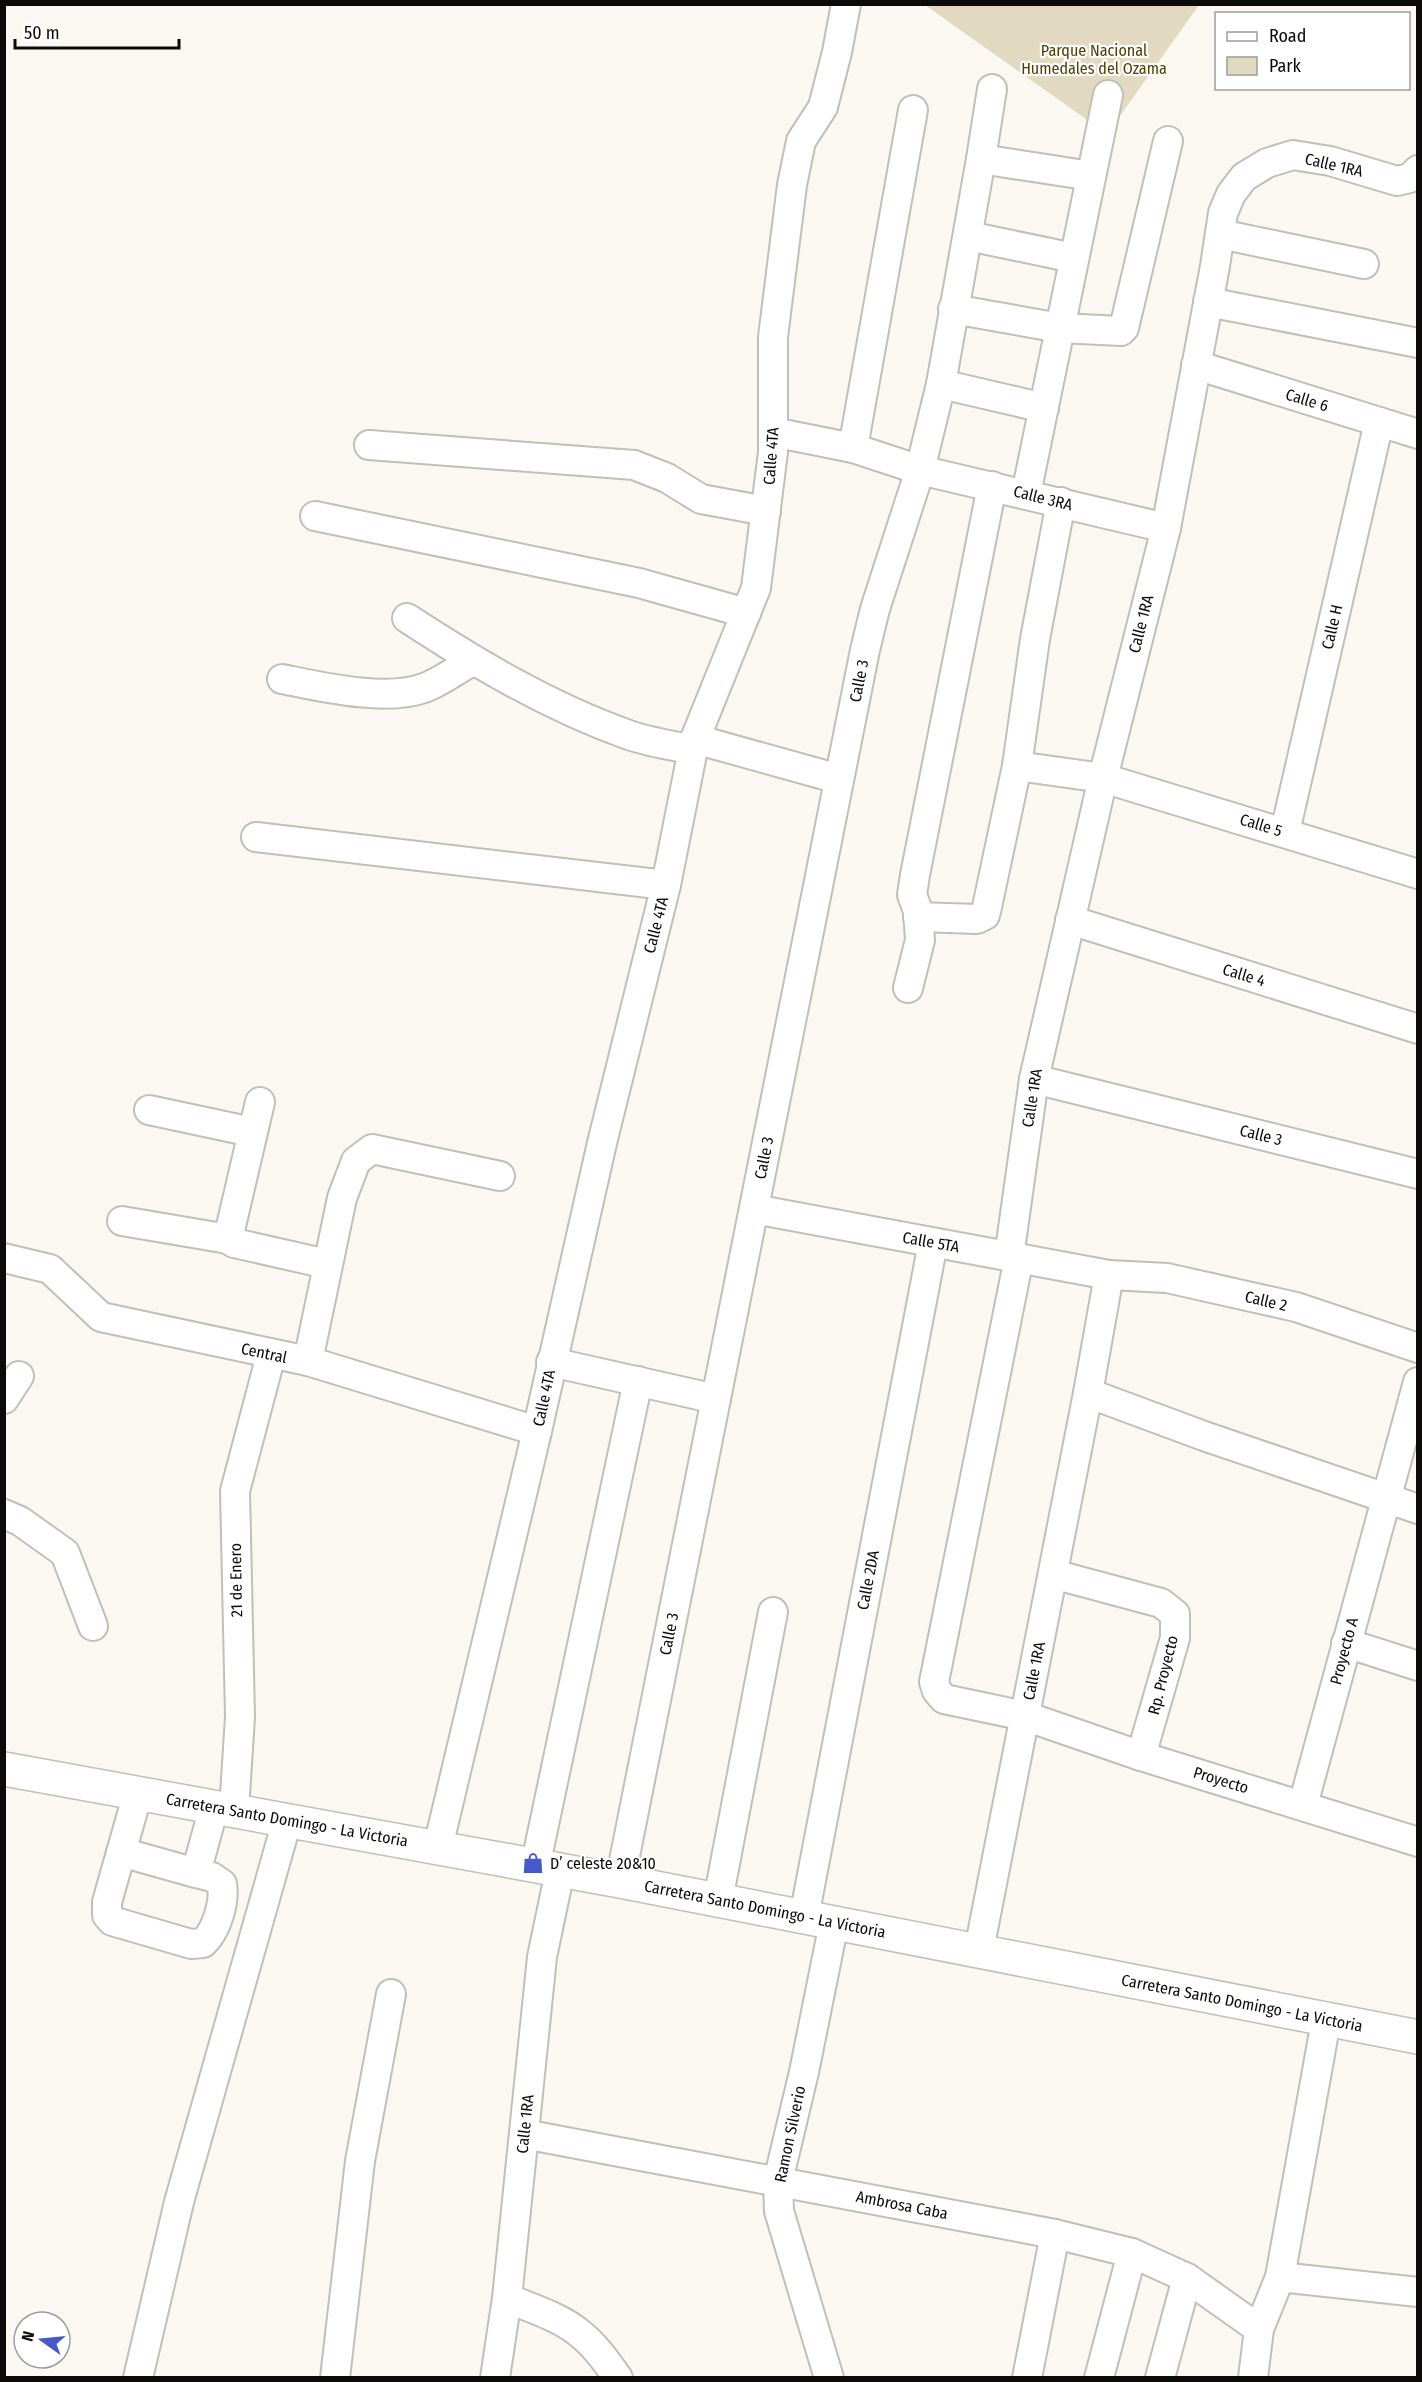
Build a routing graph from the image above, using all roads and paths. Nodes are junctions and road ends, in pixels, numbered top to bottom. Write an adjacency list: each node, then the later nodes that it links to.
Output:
1 (846, 4): 21 (street, Calle 4TA)
2 (992, 89): 6 (street, Calle 3)
3 (1108, 95): 8 (street)
4 (913, 110): 24 (street)
5 (1168, 141): 15 (street)
6 (981, 159): 8 (street); 10 (street, Calle 3)
7 (1418, 170): 9 (street, Calle 1RA)
8 (1091, 176): 11 (street)
9 (1220, 234): 12 (street); 13 (street, Calle 1RA)
10 (968, 236): 11 (street); 14 (street, Calle 3)
11 (1074, 258): 15 (street)
12 (1364, 264)
13 (1208, 302): 16 (street); 17 (street, Calle 1RA)
14 (953, 309): 15 (street); 18 (street, Calle 3)
15 (1060, 328): 19 (street)
16 (1418, 344)
17 (1196, 365): 20 (street, Calle 6); 31 (street, Calle 1RA)
18 (941, 384): 19 (street); 25 (street, Calle 3)
19 (1044, 408): 27 (street)
20 (1379, 422): 22 (street, Calle 6); 40 (street, Calle H)
21 (773, 432): 24 (street, Calle 3RA); 29 (street, Calle 4TA)
22 (1418, 434)
23 (369, 445): 29 (street)
24 (853, 448): 25 (street, Calle 3RA)
25 (920, 470): 26 (street, Calle 3RA); 39 (street, Calle 3)
26 (992, 486): 27 (street, Calle 3RA); 44 (street)
27 (1026, 494): 28 (street, Calle 3RA)
28 (1061, 502): 31 (street, Calle 3RA); 37 (street)
29 (766, 511): 32 (street, Calle 4TA)
30 (315, 516): 32 (street)
31 (1166, 528): 38 (street, Calle 1RA)
32 (746, 613): 36 (street, Calle 4TA)
33 (407, 618): 34 (street)
34 (472, 661): 35 (street); 36 (street)
35 (282, 679)
36 (694, 745): 39 (street); 43 (street, Calle 4TA)
37 (1017, 766): 38 (street, Calle 5); 44 (street)
38 (1103, 778): 40 (street, Calle 5); 45 (street, Calle 1RA)
39 (839, 779): 54 (street, Calle 3)
40 (1284, 832): 42 (street, Calle 5)
41 (256, 837): 43 (street)
42 (1418, 874)
43 (666, 885): 65 (street, Calle 4TA)
44 (918, 917): 46 (street)
45 (1070, 920): 47 (street, Calle 4); 48 (street, Calle 1RA)
46 (908, 988)
47 (1418, 1029)
48 (1034, 1078): 52 (street, Calle 3); 59 (street, Calle 1RA)
49 (260, 1102): 51 (street)
50 (149, 1110): 51 (street)
51 (252, 1132): 56 (street)
52 (1418, 1174)
53 (500, 1176): 60 (street)
54 (754, 1209): 57 (street, Calle 5TA); 69 (street, Calle 3)
55 (122, 1221): 56 (street)
56 (228, 1239): 60 (street)
57 (933, 1243): 59 (street, Calle 5TA); 93 (street, Calle 2DA)
58 (4, 1258): 63 (street, Central)
59 (1014, 1258): 61 (street, Calle 5TA); 79 (street, Calle 1RA)
60 (327, 1264): 64 (street)
61 (1109, 1275): 62 (street, Calle 2); 68 (street, Calle 1RA)
62 (1418, 1348)
63 (271, 1355): 64 (street, Central); 84 (street, 21 de Enero)
64 (308, 1361): 70 (street, Central)
65 (551, 1362): 66 (street); 70 (street, Calle 4TA)
66 (638, 1381): 69 (street); 89 (street, Calle 1RA)
67 (1418, 1382): 71 (street, Proyecto A)
68 (1088, 1393): 71 (street); 74 (street, Calle 1RA)
69 (716, 1399): 91 (street, Calle 3)
70 (537, 1431): 87 (street, Calle 4TA)
71 (1385, 1498): 72 (street); 77 (street, Proyecto A)
72 (1418, 1509)
73 (4, 1514): 76 (street)
74 (1053, 1574): 79 (street, Calle 1RA); 80 (street, Rp. Proyecto)
75 (773, 1612): 92 (street)
76 (93, 1626)
77 (1346, 1643): 78 (street); 83 (street, Proyecto A)
78 (1418, 1666)
79 (1025, 1716): 80 (street, Proyecto); 94 (street, Calle 1RA)
80 (1141, 1756): 83 (street, Proyecto)
81 (4, 1769): 82 (main road, Carretera Santo Domingo - La Victoria)
82 (138, 1793): 84 (main road, Carretera Santo Domingo - La Victoria); 88 (street)
83 (1304, 1805): 86 (street, Proyecto)
84 (224, 1809): 85 (main road, Carretera Santo Domingo - La Victoria); 90 (street, 21 de Enero)
85 (287, 1821): 87 (main road, Carretera Santo Domingo - La Victoria); 107 (street)
86 (1418, 1842)
87 (438, 1847): 89 (main road, Carretera Santo Domingo - La Victoria)
88 (121, 1852): 90 (street); 90 (street)
89 (548, 1869): 91 (main road, Carretera Santo Domingo - La Victoria); 98 (street, Calle 1RA)
90 (196, 1873)
91 (620, 1881): 92 (main road, Carretera Santo Domingo - La Victoria)
92 (718, 1900): 93 (main road, Carretera Santo Domingo - La Victoria)
93 (819, 1920): 94 (main road, Carretera Santo Domingo - La Victoria); 99 (street, Ramon Silverio)
94 (979, 1950): 96 (main road, Carretera Santo Domingo - La Victoria)
95 (391, 1994): 108 (street)
96 (1326, 2020): 97 (main road, Carretera Santo Domingo - La Victoria); 102 (street)
97 (1418, 2037)
98 (524, 2134): 99 (street, Ambrosa Caba); 105 (street, Calle 1RA)
99 (778, 2181): 100 (street, Ambrosa Caba); 111 (street, Ramon Silverio)
100 (1054, 2234): 101 (street, Ambrosa Caba); 112 (street)
101 (1132, 2253): 103 (street, Ambrosa Caba); 113 (street)
102 (1280, 2277): 104 (street); 106 (street)
103 (1187, 2278): 106 (street, Ambrosa Caba); 114 (street)
104 (1418, 2292)
105 (507, 2298): 109 (street, Calle 1RA); 110 (street)
106 (1259, 2328): 115 (street)
107 (138, 2378)
108 (335, 2378)
109 (495, 2378)
110 (618, 2378)
111 (829, 2378)
112 (1027, 2378)
113 (1099, 2378)
114 (1160, 2378)
115 (1253, 2378)

